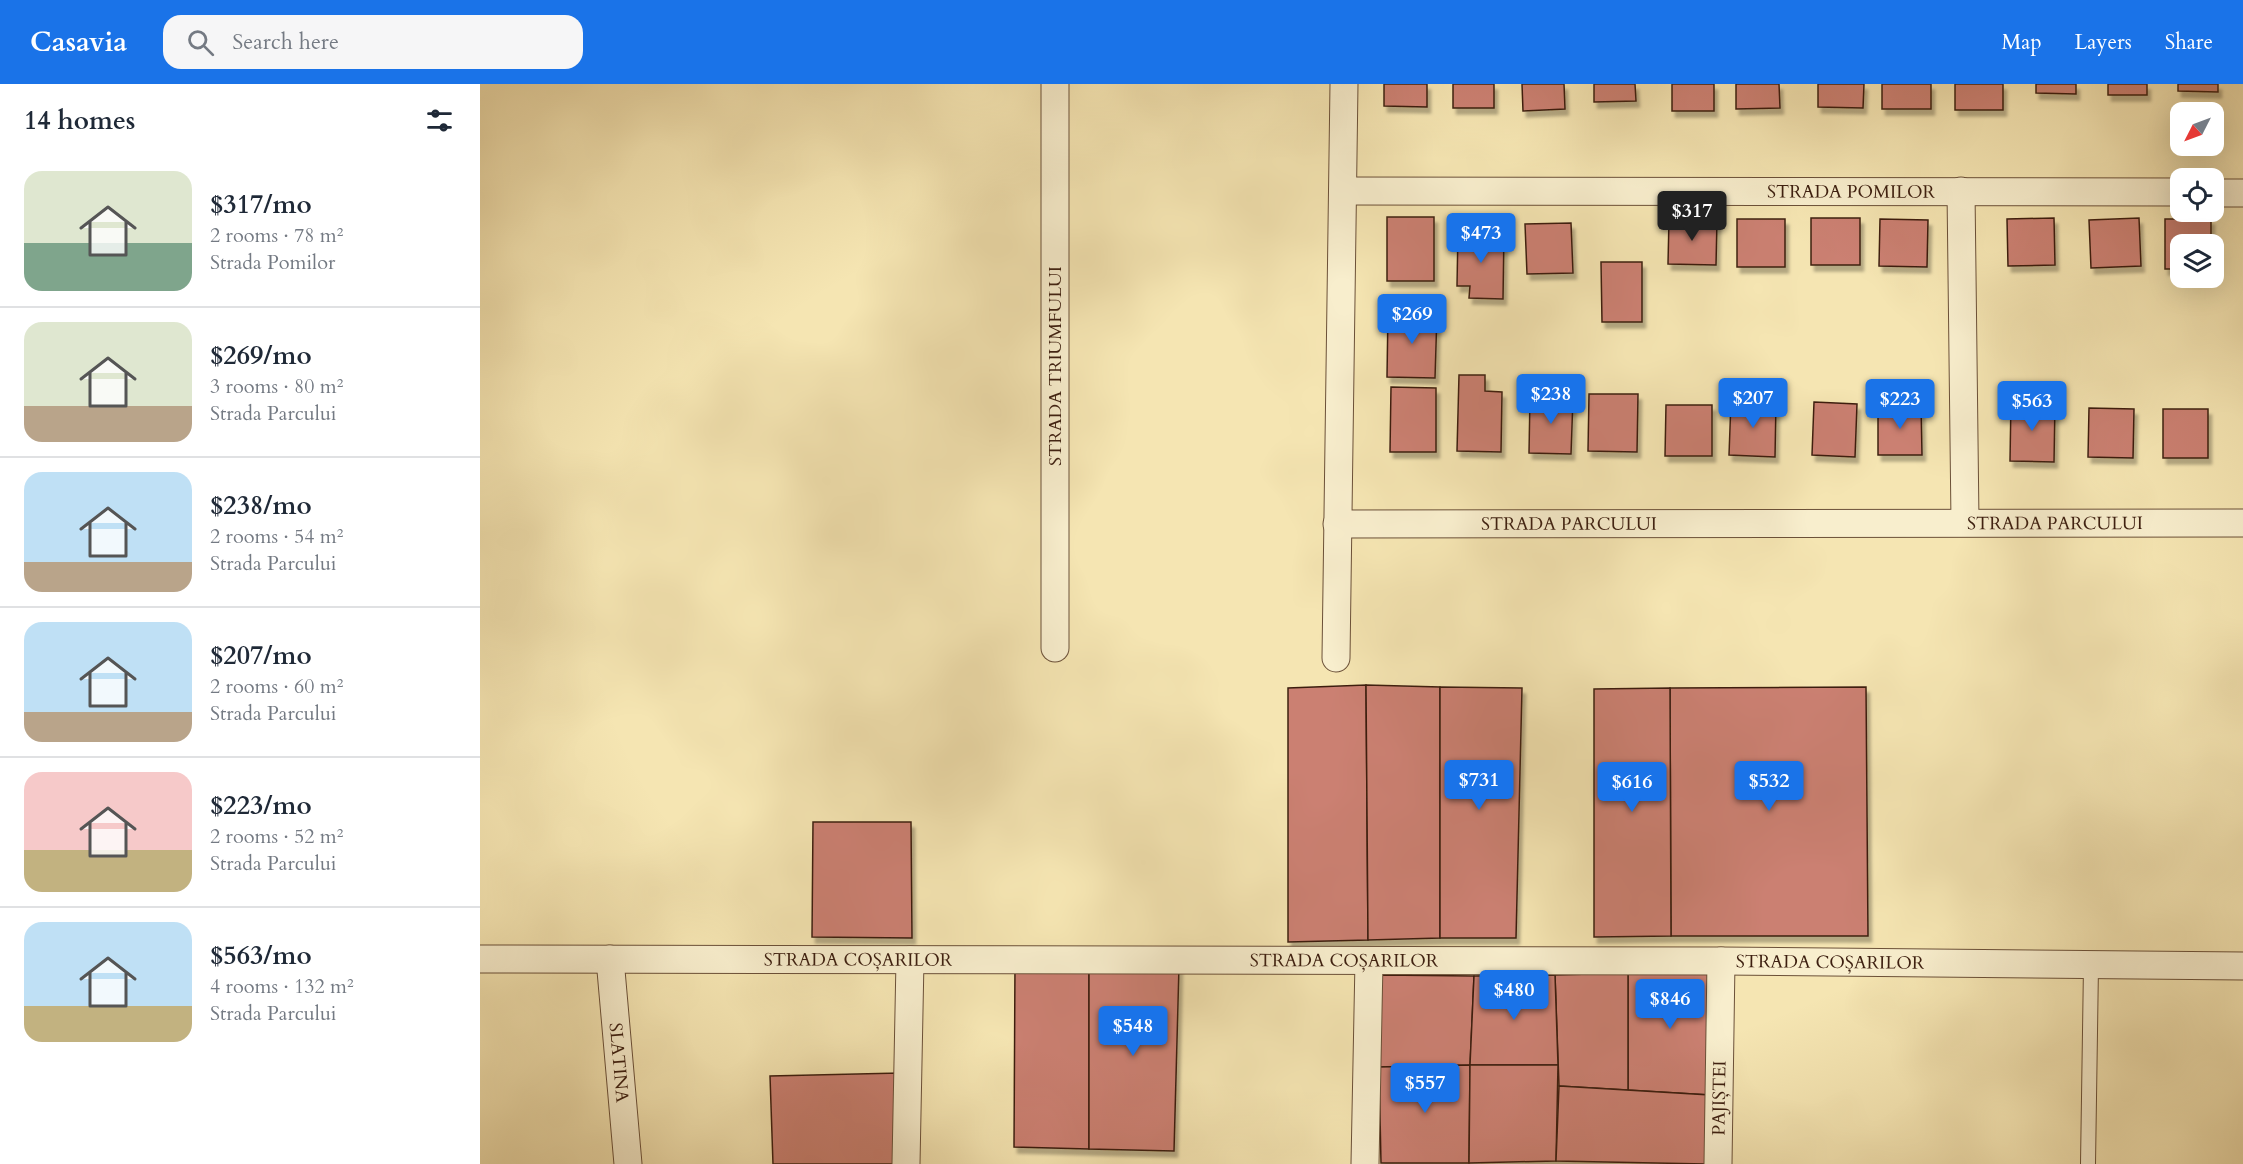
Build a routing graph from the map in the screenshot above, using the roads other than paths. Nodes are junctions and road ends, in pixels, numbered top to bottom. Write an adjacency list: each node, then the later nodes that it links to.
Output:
1 (1055, 84): 11 (street, STRADA TRIUMFULUI)
2 (1344, 84): 3 (street)
3 (1343, 191): 4 (street, STRADA POMILOR); 10 (street)
4 (1961, 191): 5 (street, STRADA POMILOR); 8 (street)
5 (2170, 192)
6 (2224, 193): 7 (street)
7 (2243, 193)
8 (1965, 522): 9 (street, STRADA PARCULUI); 10 (street, STRADA PARCULUI)
9 (2243, 523)
10 (1337, 524): 12 (street)
11 (1056, 648)
12 (1336, 658)
13 (480, 959): 14 (street, STRADA COȘARILOR)
14 (610, 959): 15 (street, STRADA COȘARILOR); 20 (street, SLATINA)
15 (910, 960): 16 (street, STRADA COȘARILOR); 21 (street)
16 (1369, 961): 17 (street, STRADA COȘARILOR); 22 (street)
17 (1721, 961): 18 (street, STRADA COȘARILOR); 23 (street, PAJIȘTEI)
18 (2091, 966): 19 (street, STRADA COȘARILOR); 24 (lane)
19 (2243, 966)
20 (628, 1164)
21 (906, 1164)
22 (1365, 1164)
23 (1718, 1164)
24 (2088, 1164)

